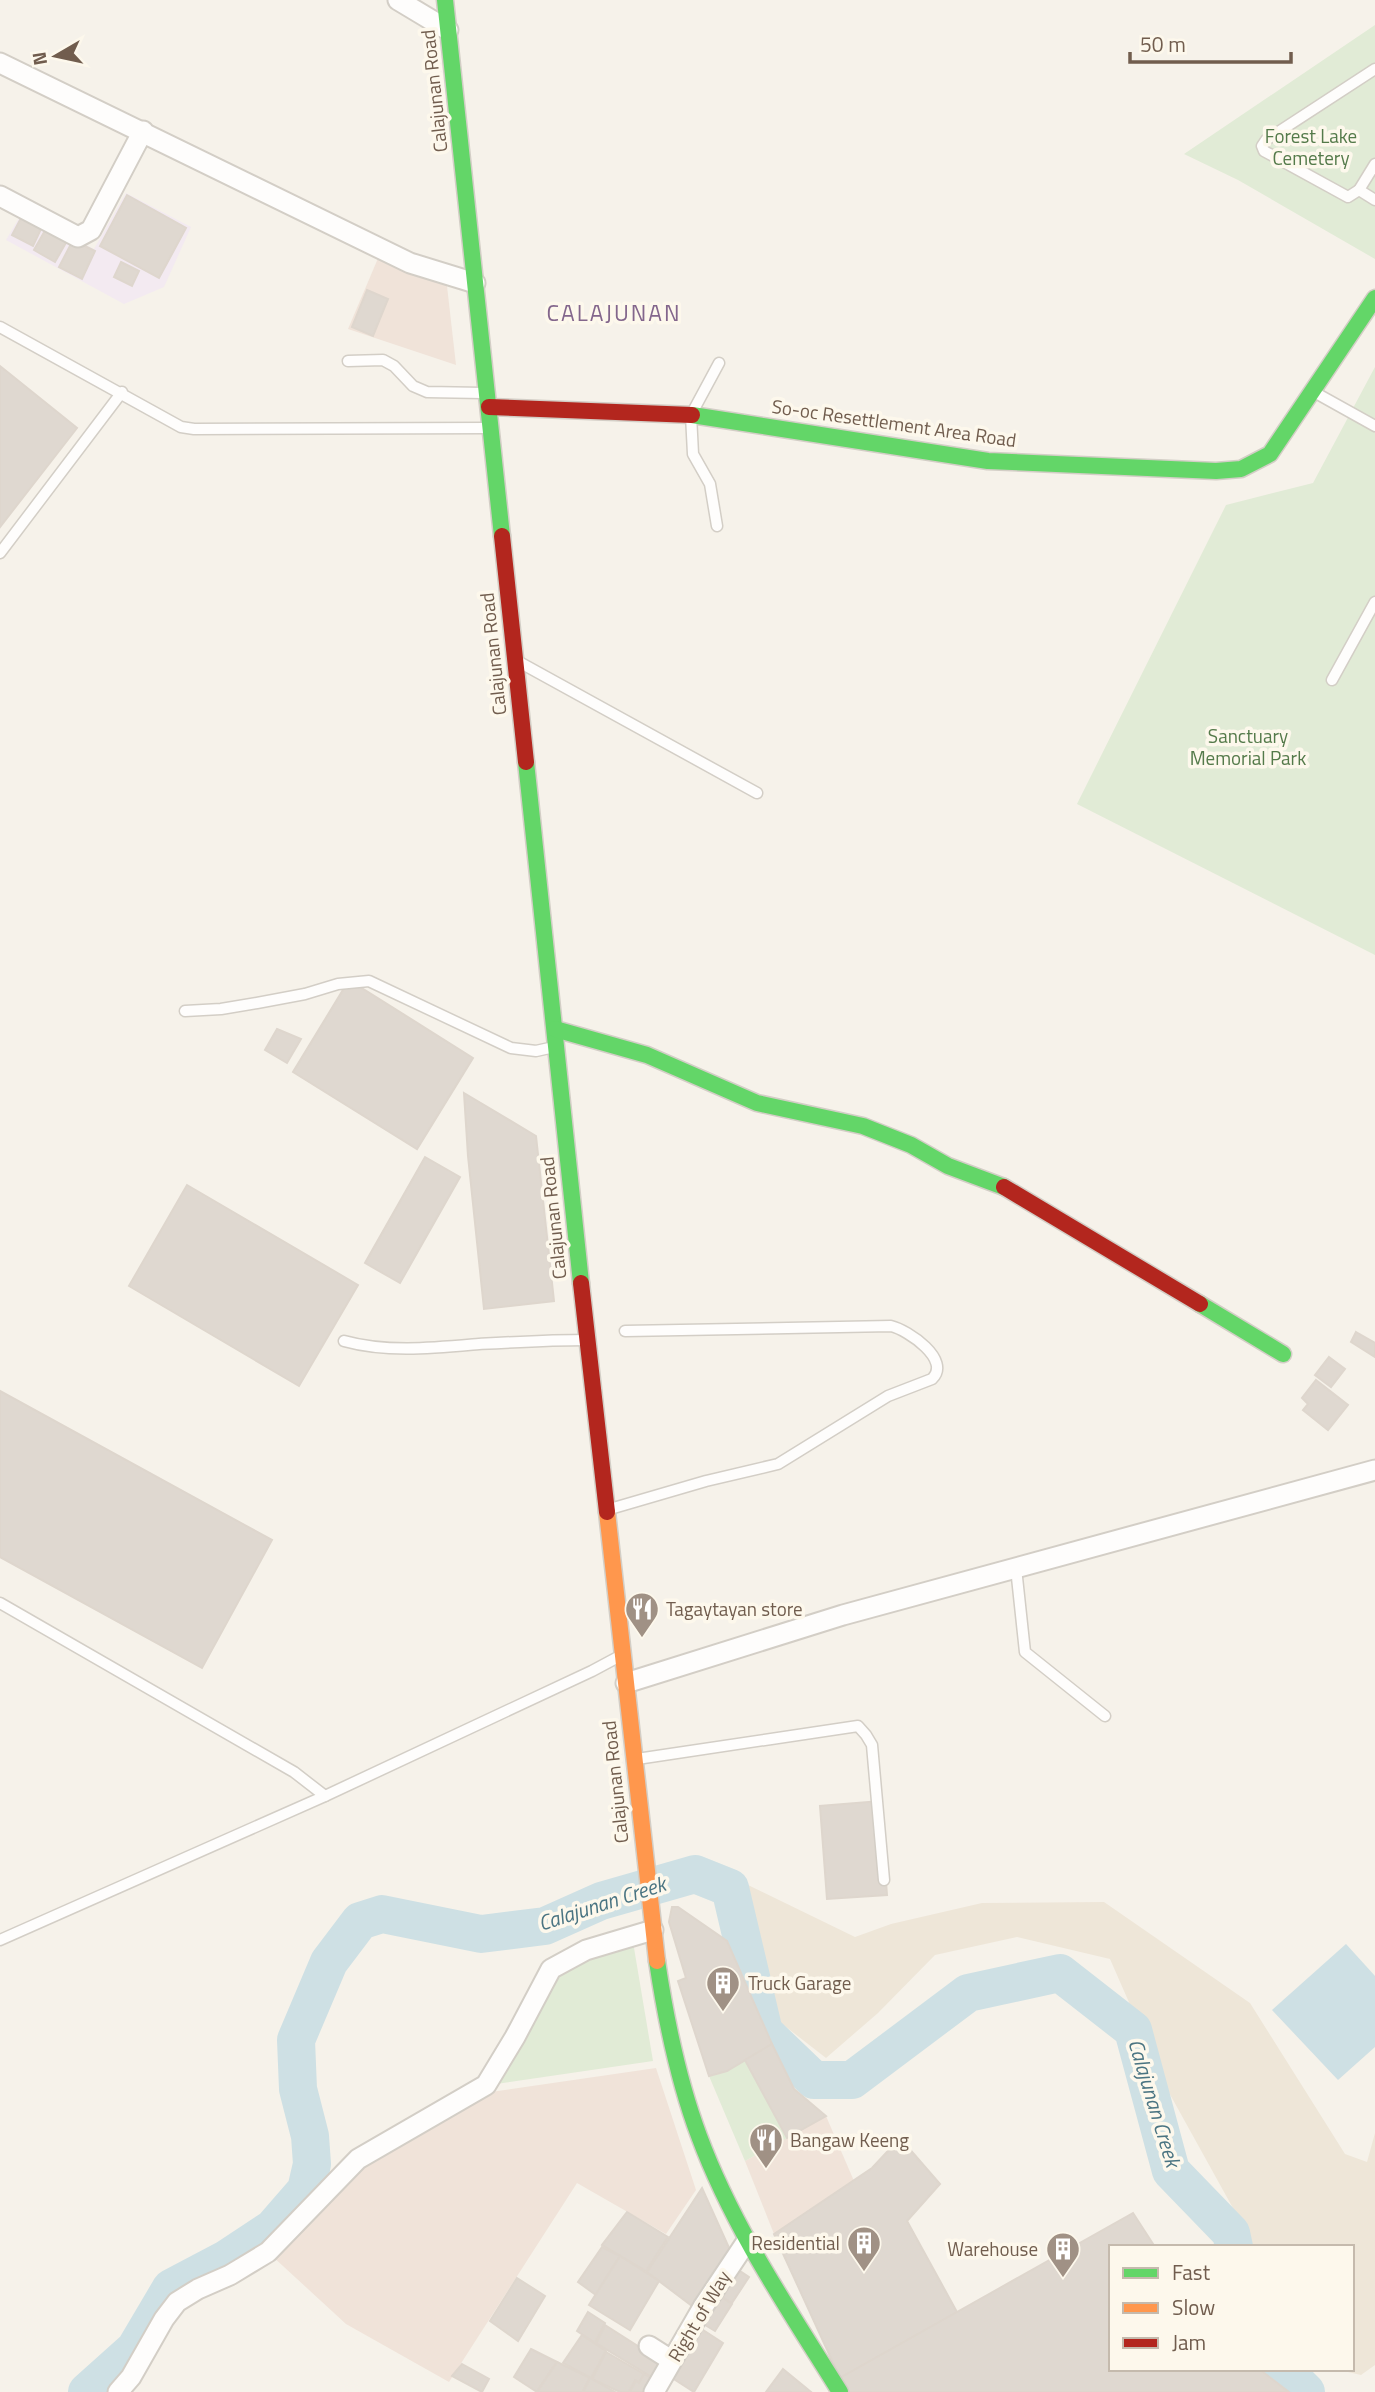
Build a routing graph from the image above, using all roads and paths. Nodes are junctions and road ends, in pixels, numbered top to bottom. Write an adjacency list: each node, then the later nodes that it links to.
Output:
1 (398, 0): 3 (street)
2 (445, 0): 3 (main road, Calajunan Road)
3 (449, 30): 11 (main road, Calajunan Road)
4 (0, 63): 6 (street)
5 (1375, 69): 8 (lane)
6 (143, 131): 9 (street); 11 (street)
7 (1375, 164): 8 (lane)
8 (1359, 190): 10 (lane)
9 (0, 196)
10 (1375, 200)
11 (475, 284): 18 (main road, Calajunan Road)
12 (1375, 298): 16 (main road, So-oc Resettlement Area Road)
13 (0, 327): 17 (lane)
14 (348, 361): 18 (lane)
15 (719, 363): 19 (lane)
16 (1311, 390): 19 (main road, So-oc Resettlement Area Road); 20 (lane)
17 (122, 392): 21 (lane); 23 (lane)
18 (488, 400): 19 (main road, So-oc Resettlement Area Road); 21 (main road, Calajunan Road)
19 (691, 415): 22 (lane)
20 (1375, 426)
21 (490, 428): 25 (main road, Calajunan Road)
22 (717, 526)
23 (0, 553)
24 (1375, 602): 26 (lane)
25 (516, 660): 27 (lane); 29 (main road, Calajunan Road)
26 (1332, 680)
27 (757, 793)
28 (185, 1011): 30 (lane)
29 (555, 1029): 30 (main road, Calajunan Road); 34 (main road)
30 (556, 1047): 32 (main road, Calajunan Road)
31 (625, 1331): 36 (lane)
32 (587, 1340): 33 (lane); 36 (main road, Calajunan Road)
33 (344, 1341)
34 (1283, 1354)
35 (1375, 1470): 37 (street)
36 (607, 1510): 39 (main road, Calajunan Road)
37 (1016, 1568): 40 (street); 41 (lane)
38 (0, 1603): 43 (lane)
39 (623, 1654): 40 (main road, Calajunan Road); 43 (lane)
40 (626, 1683): 42 (main road, Calajunan Road)
41 (1105, 1717)
42 (634, 1760): 44 (lane); 45 (main road, Calajunan Road)
43 (325, 1796): 46 (lane)
44 (884, 1880)
45 (653, 1930): 47 (main road, Calajunan Road); 50 (street)
46 (0, 1940)
47 (747, 2241): 49 (street, Right of Way); 52 (main road, Calajunan Road)
48 (649, 2346): 49 (street)
49 (671, 2360): 51 (street, Right of Way)
50 (118, 2392)
51 (654, 2392)
52 (840, 2392)

